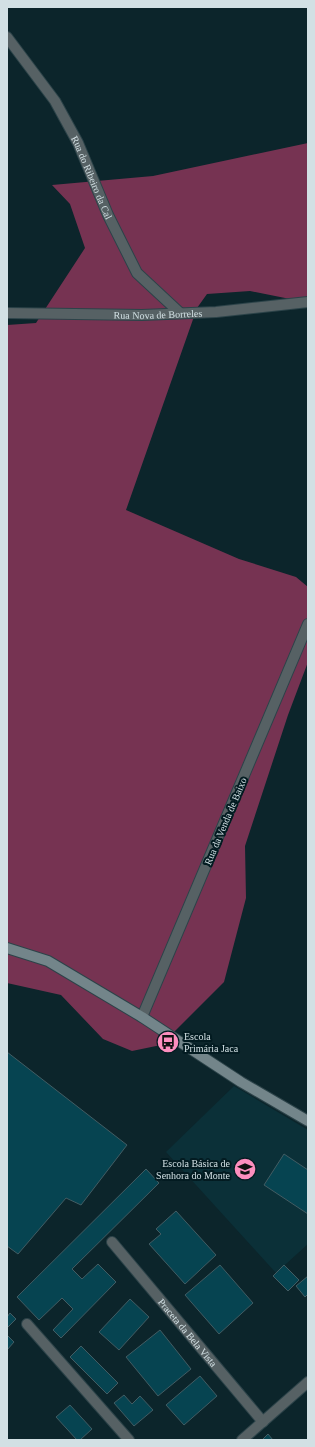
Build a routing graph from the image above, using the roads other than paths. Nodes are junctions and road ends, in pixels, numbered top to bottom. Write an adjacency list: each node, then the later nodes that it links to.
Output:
1 (7, 37): 4 (street, Rua do Ribeiro da Cal)
2 (308, 302): 4 (street, Rua Nova de Borreles)
3 (7, 313): 4 (street, Rua Nova de Borreles)
4 (180, 313)
5 (308, 624): 7 (street, Rua da Venda de Baixo)
6 (7, 948): 7 (street)
7 (142, 1017): 8 (street)
8 (308, 1121)
9 (112, 1242): 12 (street, Praceta da Bela Vista)
10 (26, 1324): 13 (street)
11 (308, 1382): 12 (street)
12 (263, 1422): 14 (street)
13 (129, 1440)
14 (242, 1440)

